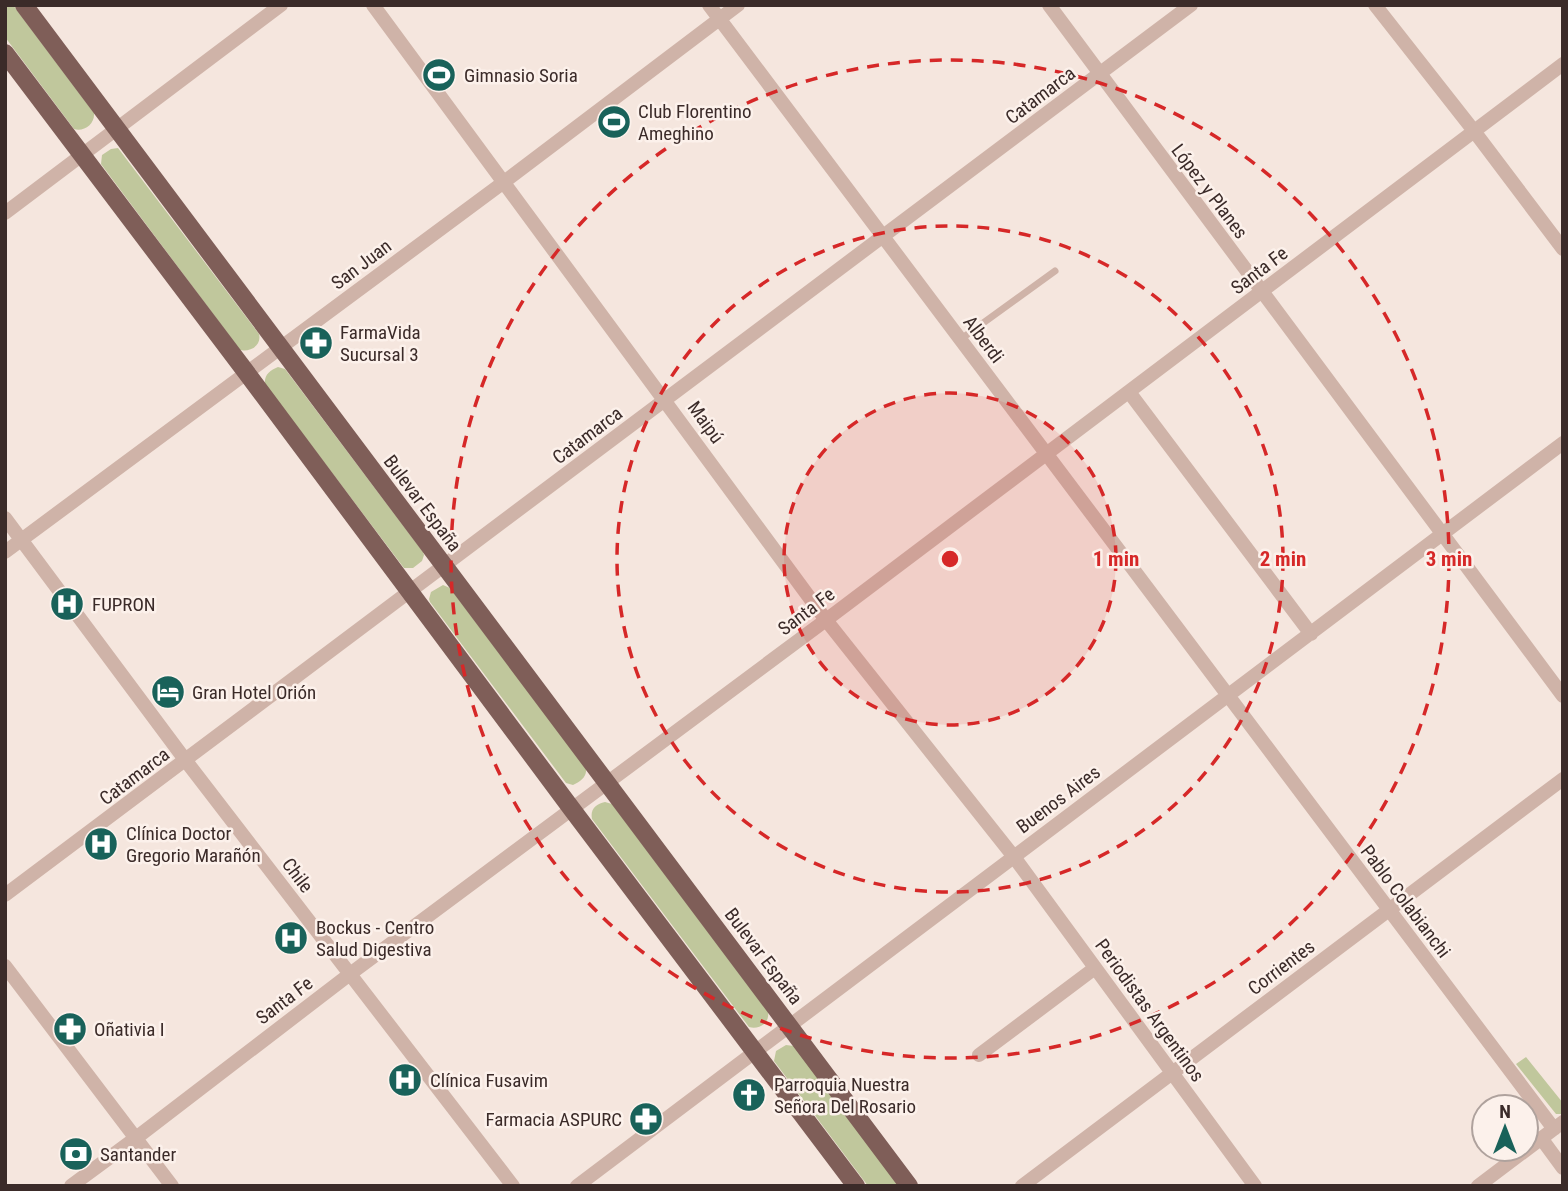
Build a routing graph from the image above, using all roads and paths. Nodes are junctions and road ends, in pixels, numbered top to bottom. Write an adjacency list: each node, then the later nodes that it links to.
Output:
1 (24, 5): 13 (main road, Bulevar España)
2 (281, 5): 13 (street)
3 (373, 5): 16 (street, Maipú)
4 (709, 5): 9 (street, Alberdi)
5 (738, 5): 9 (street, San Juan)
6 (1049, 5): 12 (street, López y Planes)
7 (1191, 5): 12 (street, Catamarca)
8 (1375, 5): 14 (street)
9 (720, 19): 16 (street, San Juan); 18 (street, Alberdi)
10 (5, 53): 15 (main road)
11 (1563, 64): 14 (street, Santa Fe)
12 (1099, 74): 18 (street, Catamarca); 21 (street, López y Planes)
13 (116, 129): 15 (street); 23 (main road, Bulevar España)
14 (1474, 131): 19 (street); 21 (street, Santa Fe)
15 (81, 155): 17 (street); 24 (main road)
16 (504, 182): 23 (street, San Juan); 26 (street, Maipú)
17 (5, 212)
18 (883, 237): 22 (street, Alberdi); 26 (street, Catamarca)
19 (1563, 249)
20 (1055, 271): 22 (lane)
21 (1261, 292): 25 (street, Santa Fe); 30 (street, López y Planes)
22 (960, 339): 28 (street, Alberdi)
23 (280, 348): 24 (street, San Juan); 33 (main road, Bulevar España)
24 (246, 372): 31 (street, San Juan); 34 (main road)
25 (1129, 392): 28 (street, Santa Fe); 36 (street)
26 (665, 400): 33 (street, Catamarca); 35 (street, Maipú)
27 (1563, 443): 30 (street, Buenos Aires)
28 (1046, 454): 35 (street, Santa Fe); 37 (street, Alberdi)
29 (5, 518): 31 (street, Chile)
30 (1441, 535): 36 (street, Buenos Aires); 38 (street, López y Planes)
31 (22, 540): 32 (street, San Juan); 39 (street, Chile)
32 (5, 552)
33 (444, 566): 34 (street, Catamarca); 41 (main road, Bulevar España)
34 (410, 590): 39 (street, Catamarca); 42 (main road)
35 (826, 620): 41 (street, Santa Fe); 43 (street, Maipú)
36 (1311, 634): 37 (street, Buenos Aires)
37 (1227, 696): 43 (street, Buenos Aires); 45 (street, Pablo Colabianchi)
38 (1563, 696)
39 (186, 761): 44 (street, Catamarca); 48 (street, Chile)
40 (1563, 779): 45 (street, Corrientes)
41 (608, 782): 42 (street, Santa Fe); 49 (main road, Bulevar España)
42 (572, 808): 48 (street, Santa Fe); 50 (main road)
43 (1014, 857): 47 (street, Periodistas Argentinos); 49 (street, Buenos Aires)
44 (5, 895)
45 (1389, 910): 52 (street, Corrientes); 53 (street, Pablo Colabianchi)
46 (5, 966): 54 (street)
47 (1095, 968): 51 (street); 52 (street, Periodistas Argentinos)
48 (350, 974): 54 (street, Santa Fe); 59 (street, Chile)
49 (790, 1026): 50 (street, Buenos Aires); 62 (main road, Bulevar España)
50 (755, 1052): 60 (street, Buenos Aires); 61 (main road)
51 (979, 1055)
52 (1172, 1073): 63 (street, Corrientes); 64 (street, Periodistas Argentinos)
53 (1558, 1125): 55 (street)
54 (135, 1138): 57 (street, Santa Fe); 58 (street)
55 (1541, 1138): 56 (street); 65 (street)
56 (1563, 1168)
57 (71, 1186)
58 (172, 1186)
59 (513, 1186)
60 (577, 1186)
61 (856, 1186)
62 (909, 1186)
63 (1023, 1186)
64 (1255, 1186)
65 (1478, 1186)

